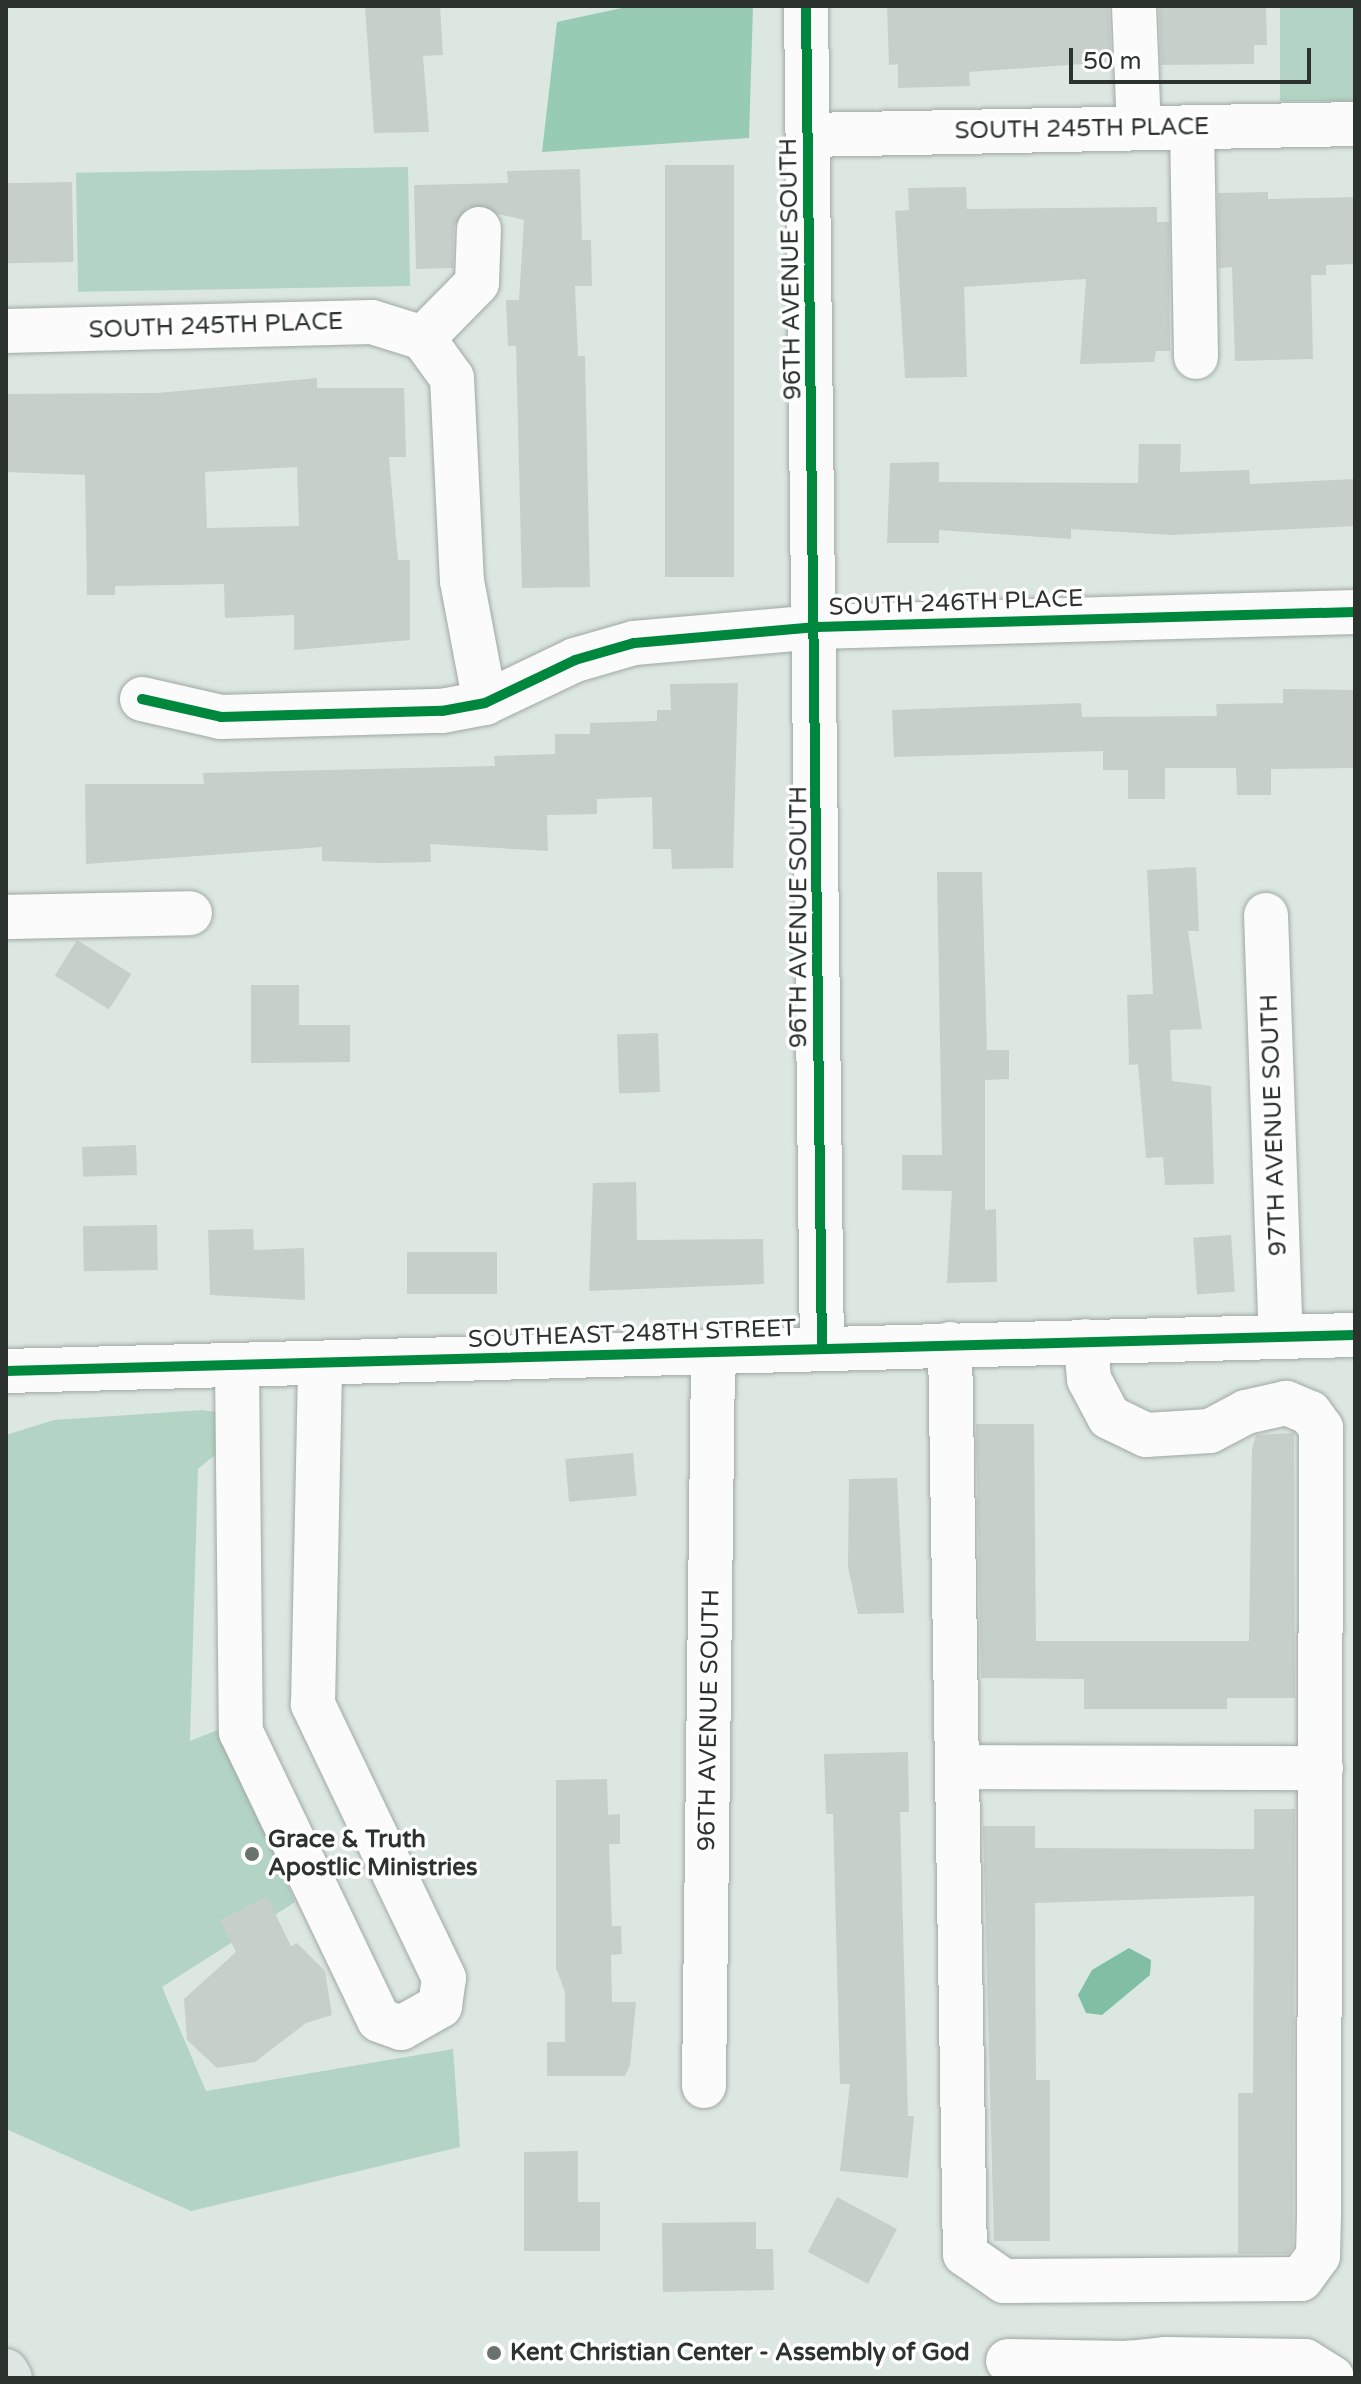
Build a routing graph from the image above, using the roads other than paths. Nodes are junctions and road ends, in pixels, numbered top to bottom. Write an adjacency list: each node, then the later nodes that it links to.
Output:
1 (806, 6): 6 (street, 96TH AVENUE SOUTH)
2 (1134, 6): 5 (street)
3 (1355, 124): 4 (street, SOUTH 245TH PLACE)
4 (1192, 127): 5 (street, SOUTH 245TH PLACE); 10 (street)
5 (1139, 128): 6 (street, SOUTH 245TH PLACE)
6 (808, 135): 12 (street, 96TH AVENUE SOUTH)
7 (479, 229): 9 (street)
8 (6, 331): 9 (street, SOUTH 245TH PLACE)
9 (423, 338): 14 (street)
10 (1196, 357)
11 (1355, 612): 12 (street, SOUTH 246TH PLACE)
12 (817, 627): 14 (street, SOUTH 246TH PLACE); 22 (street, 96TH AVENUE SOUTH)
13 (142, 699): 14 (street, SOUTH 246TH PLACE)
14 (485, 703)
15 (190, 913): 17 (street)
16 (1266, 915): 19 (street, 97TH AVENUE SOUTH)
17 (6, 917)
18 (1355, 1335): 19 (street, SOUTHEAST 248TH STREET)
19 (1281, 1336): 20 (street, SOUTHEAST 248TH STREET)
20 (1086, 1341): 21 (street, SOUTHEAST 248TH STREET); 28 (street)
21 (950, 1344): 22 (street, SOUTHEAST 248TH STREET); 27 (street)
22 (822, 1347): 23 (street, SOUTHEAST 248TH STREET)
23 (713, 1355): 24 (street, SOUTHEAST 248TH STREET); 29 (street, 96TH AVENUE SOUTH)
24 (320, 1364): 25 (street, SOUTHEAST 248TH STREET); 25 (street)
25 (237, 1366): 26 (street, SOUTHEAST 248TH STREET)
26 (6, 1371)
27 (958, 1767): 28 (street); 28 (street)
28 (1321, 1768)
29 (704, 2086)
30 (1008, 2361): 32 (street)
31 (6, 2371): 34 (main road)
32 (1126, 2371): 33 (street)
33 (1332, 2377)
34 (10, 2378)

